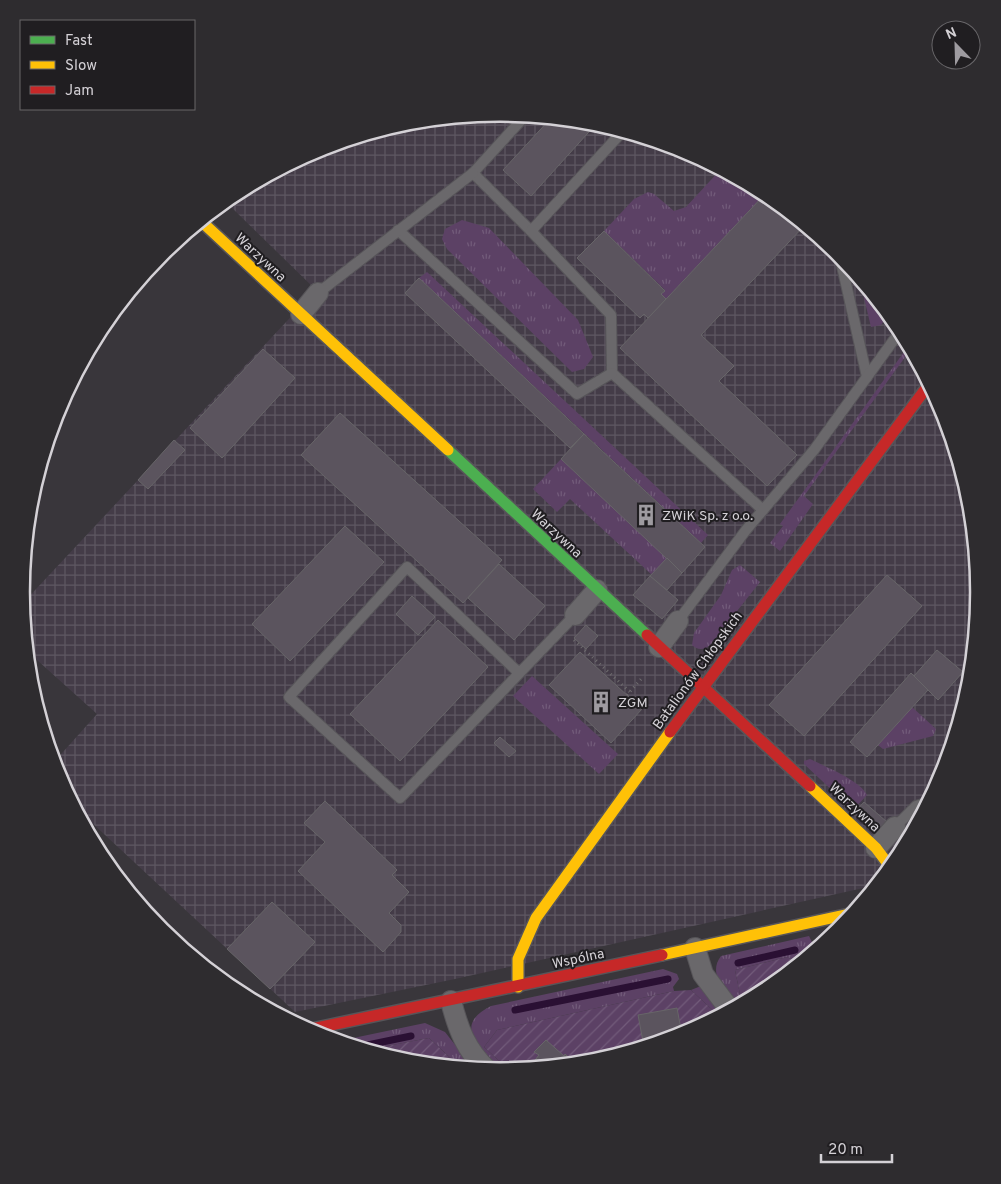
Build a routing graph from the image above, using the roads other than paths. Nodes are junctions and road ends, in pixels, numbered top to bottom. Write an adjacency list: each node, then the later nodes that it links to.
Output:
1 (519, 123): 3 (lane)
2 (618, 137): 6 (lane)
3 (473, 173): 5 (lane); 6 (lane)
4 (205, 226): 9 (street, Warzywna)
5 (398, 230): 8 (lane); 11 (lane)
6 (531, 231): 11 (lane)
7 (843, 270): 12 (lane)
8 (318, 293): 9 (street)
9 (301, 314): 15 (street, Warzywna)
10 (896, 337): 12 (lane)
11 (612, 373): 14 (lane)
12 (867, 378): 14 (lane)
13 (925, 390): 20 (street, Batalionów Chłopskich)
14 (763, 510): 17 (lane)
15 (597, 590): 16 (street); 18 (street, Warzywna)
16 (575, 615): 19 (lane)
17 (678, 621): 18 (street)
18 (659, 647): 20 (street, Warzywna)
19 (518, 672): 19 (lane)
20 (702, 688): 23 (street, Warzywna); 27 (street, Batalionów Chłopskich)
21 (919, 805): 22 (lane)
22 (895, 827): 23 (street)
23 (876, 848): 24 (street, Warzywna)
24 (886, 861)
25 (841, 916): 26 (street, Wspólna)
26 (694, 948): 27 (street, Wspólna); 29 (street)
27 (518, 987): 28 (street, Wspólna)
28 (451, 1001): 30 (street, Wspólna); 31 (street)
29 (726, 1005)
30 (321, 1027)
31 (480, 1061)

